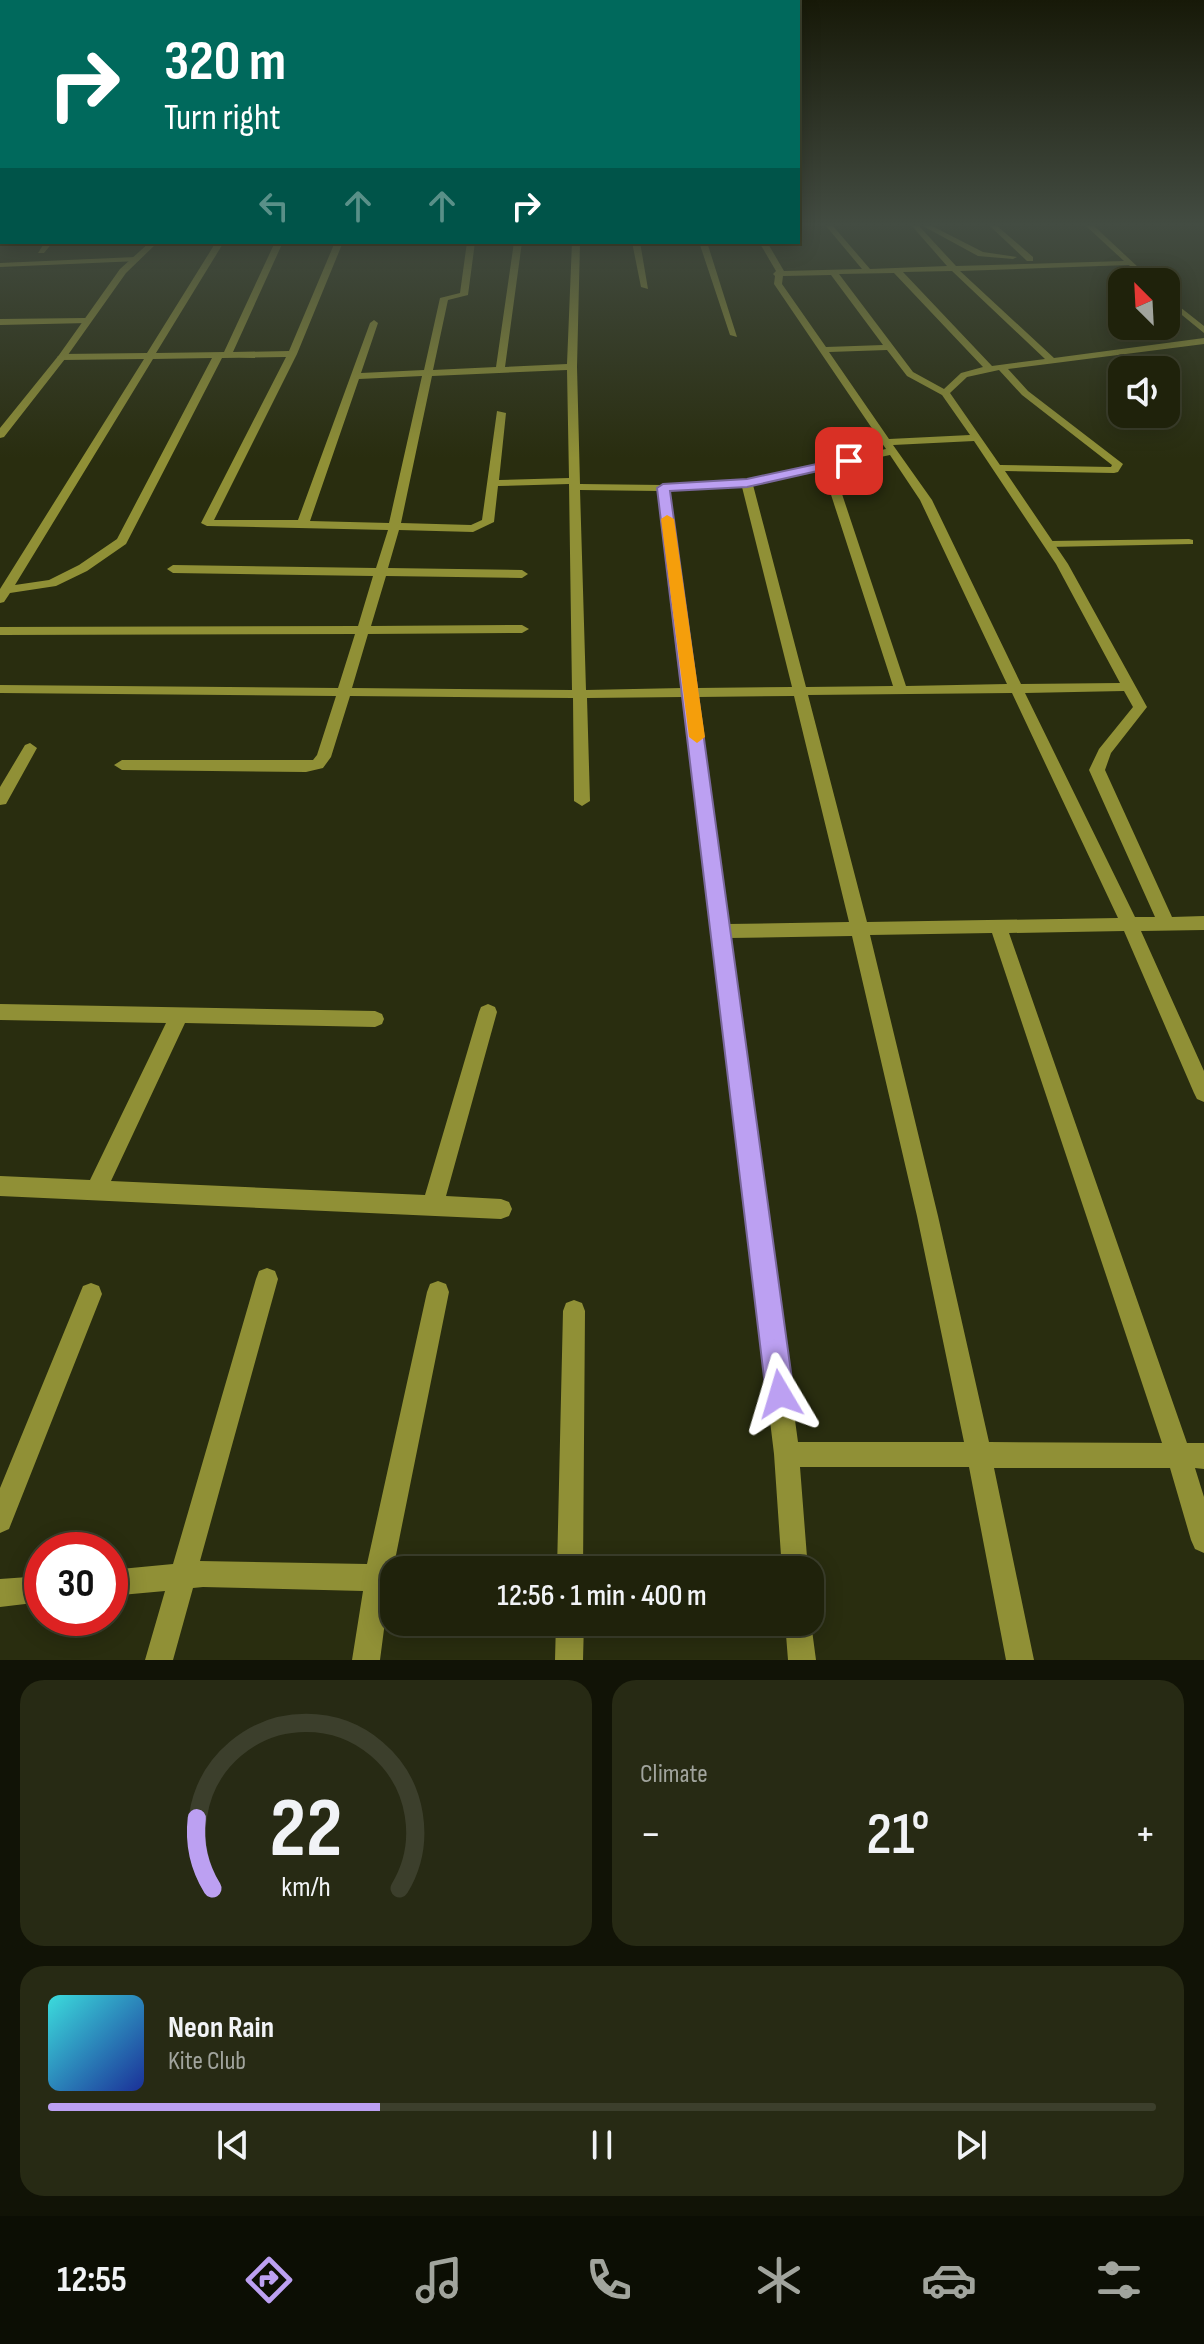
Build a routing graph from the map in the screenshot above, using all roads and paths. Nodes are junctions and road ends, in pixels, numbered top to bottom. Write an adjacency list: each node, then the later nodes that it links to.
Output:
1 (99, 303): 14 (street)
2 (181, 303): 23 (street)
3 (248, 303): 24 (street)
4 (313, 303): 22 (street)
5 (443, 303): 30 (street)
6 (509, 303): 29 (street)
7 (574, 303): 27 (street)
8 (723, 303): 18 (street)
9 (792, 303): 21 (street)
10 (857, 303): 20 (street)
11 (930, 303): 28 (street)
12 (991, 303): 26 (street)
13 (1180, 309): 17 (street)
14 (85, 321): 15 (street); 25 (street)
15 (0, 322)
16 (374, 323): 31 (street)
17 (1202, 327)
18 (734, 335)
19 (1204, 341): 26 (street)
20 (890, 347): 21 (street); 32 (street)
21 (824, 350): 36 (street)
22 (292, 354): 24 (street); 43 (street)
23 (147, 356): 24 (street); 25 (street); 50 (street)
24 (222, 356): 50 (street)
25 (62, 357): 34 (street)
26 (1052, 361): 28 (street)
27 (572, 367): 29 (street); 41 (street)
28 (996, 368): 32 (street); 38 (street)
29 (500, 371): 30 (street)
30 (429, 375): 31 (street); 44 (street)
31 (355, 376): 43 (street)
32 (945, 393): 35 (street)
33 (501, 413): 39 (street)
34 (0, 435)
35 (977, 438): 36 (street); 38 (street)
36 (890, 447): 37 (street); 54 (street)
37 (827, 465): 40 (street); 55 (street)
38 (998, 468): 46 (street)
39 (492, 483): 41 (street); 44 (street)
40 (747, 483): 42 (street); 58 (street)
41 (577, 484): 42 (street); 61 (street)
42 (663, 488): 59 (street)
43 (303, 524): 44 (street)
44 (394, 528): 48 (street)
45 (1189, 542): 46 (lane)
46 (1049, 544): 56 (street)
47 (173, 569): 48 (street)
48 (381, 573): 49 (street); 51 (street)
49 (522, 574)
50 (4, 594)
51 (363, 629): 52 (street); 53 (street); 60 (street)
52 (522, 629)
53 (0, 631)
54 (1017, 686): 55 (street); 56 (street); 68 (street)
55 (900, 687): 58 (street)
56 (1129, 687): 67 (street)
57 (0, 689): 60 (street)
58 (801, 689): 59 (street); 70 (street)
59 (691, 692): 61 (street); 71 (street)
60 (344, 693): 61 (street); 63 (street)
61 (582, 694): 65 (street)
62 (30, 748): 64 (street)
63 (122, 765)
64 (0, 800)
65 (582, 801)
66 (1204, 923): 67 (street)
67 (1167, 924): 68 (street)
68 (1130, 925): 69 (street); 76 (street)
69 (998, 926): 70 (street); 87 (street)
70 (862, 929): 71 (street); 86 (street)
71 (722, 931): 85 (street)
72 (0, 1012): 74 (street)
73 (488, 1012): 79 (street)
74 (179, 1015): 75 (street); 78 (street)
75 (375, 1019)
76 (1204, 1093)
77 (0, 1186): 78 (street)
78 (96, 1191): 79 (street)
79 (433, 1206): 80 (street)
80 (501, 1209)
81 (267, 1279): 93 (street)
82 (438, 1292): 90 (street)
83 (91, 1294): 88 (street)
84 (574, 1311): 91 (street)
85 (787, 1454): 86 (street); 92 (street)
86 (981, 1456): 87 (street); 105 (street)
87 (1192, 1456): 89 (street)
88 (0, 1520)
89 (1204, 1540)
90 (390, 1556)
91 (570, 1556)
92 (794, 1556)
93 (182, 1576): 94 (street); 95 (street); 101 (street)
94 (380, 1578)
95 (128, 1581)
96 (24, 1591): 97 (street)
97 (0, 1593)
98 (380, 1603): 102 (street)
99 (570, 1636): 103 (street)
100 (800, 1636): 104 (street)
101 (159, 1660)
102 (366, 1660)
103 (569, 1660)
104 (802, 1660)
105 (1020, 1660)

